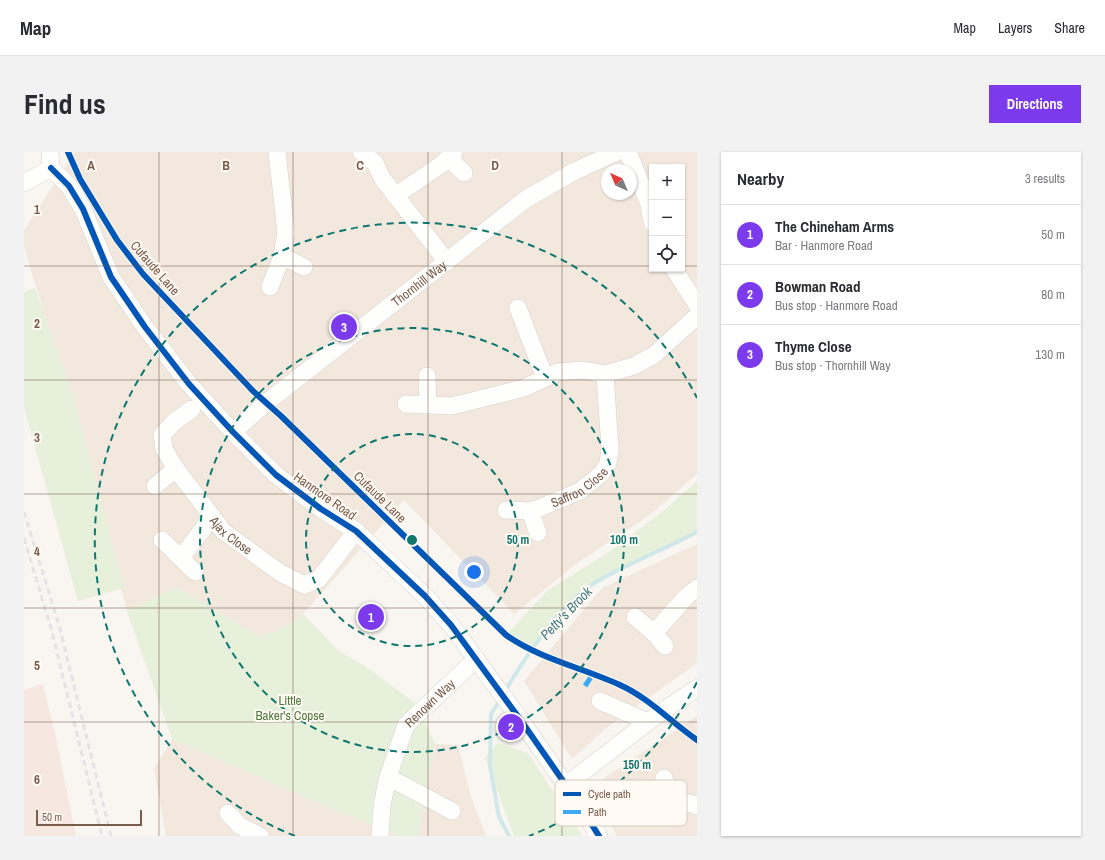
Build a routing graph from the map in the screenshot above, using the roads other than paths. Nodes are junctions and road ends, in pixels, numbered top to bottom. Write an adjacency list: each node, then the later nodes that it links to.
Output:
1 (277, 152): 11 (street)
2 (361, 152): 9 (street)
3 (617, 152): 12 (street, Thornhill Way)
4 (628, 152): 10 (street)
5 (452, 155): 7 (street); 9 (street)
6 (50, 160): 8 (street); 25 (street, Hanmore Road)
7 (464, 173)
8 (24, 183)
9 (395, 196): 12 (street)
10 (649, 204)
11 (282, 256): 13 (street); 15 (street)
12 (447, 262): 25 (street, Thornhill Way)
13 (304, 267)
14 (676, 272): 16 (street)
15 (266, 289)
16 (697, 306)
17 (518, 308): 21 (street)
18 (697, 316): 19 (street)
19 (605, 374): 21 (street); 29 (street, Saffron Close)
20 (427, 376): 23 (street)
21 (544, 378): 23 (street)
22 (406, 404): 23 (street)
23 (428, 404)
24 (192, 409): 26 (street, Ajax Close)
25 (233, 432): 31 (street, Hanmore Road)
26 (176, 469): 27 (street); 30 (street, Ajax Close)
27 (155, 486)
28 (506, 510): 29 (street, Saffron Close)
29 (530, 511): 32 (street)
30 (212, 518): 31 (street, Ajax Close); 34 (street)
31 (356, 531): 40 (street, Hanmore Road)
32 (538, 533)
33 (162, 540): 34 (street)
34 (181, 558): 35 (street)
35 (195, 572)
36 (697, 588): 38 (street)
37 (636, 617): 38 (street)
38 (654, 633): 39 (street)
39 (665, 646)
40 (476, 660): 44 (street, Renown Way); 45 (street, Hanmore Road)
41 (697, 688): 43 (street)
42 (600, 701): 43 (street)
43 (648, 722): 46 (street)
44 (388, 777): 49 (street); 54 (street, Renown Way)
45 (563, 780)
46 (571, 780)
47 (687, 804): 48 (street)
48 (697, 806)
49 (452, 811)
50 (228, 813): 52 (street)
51 (593, 826): 55 (street, Hanmore Road)
52 (237, 831): 53 (street)
53 (260, 836)
54 (380, 836)
55 (599, 836)

